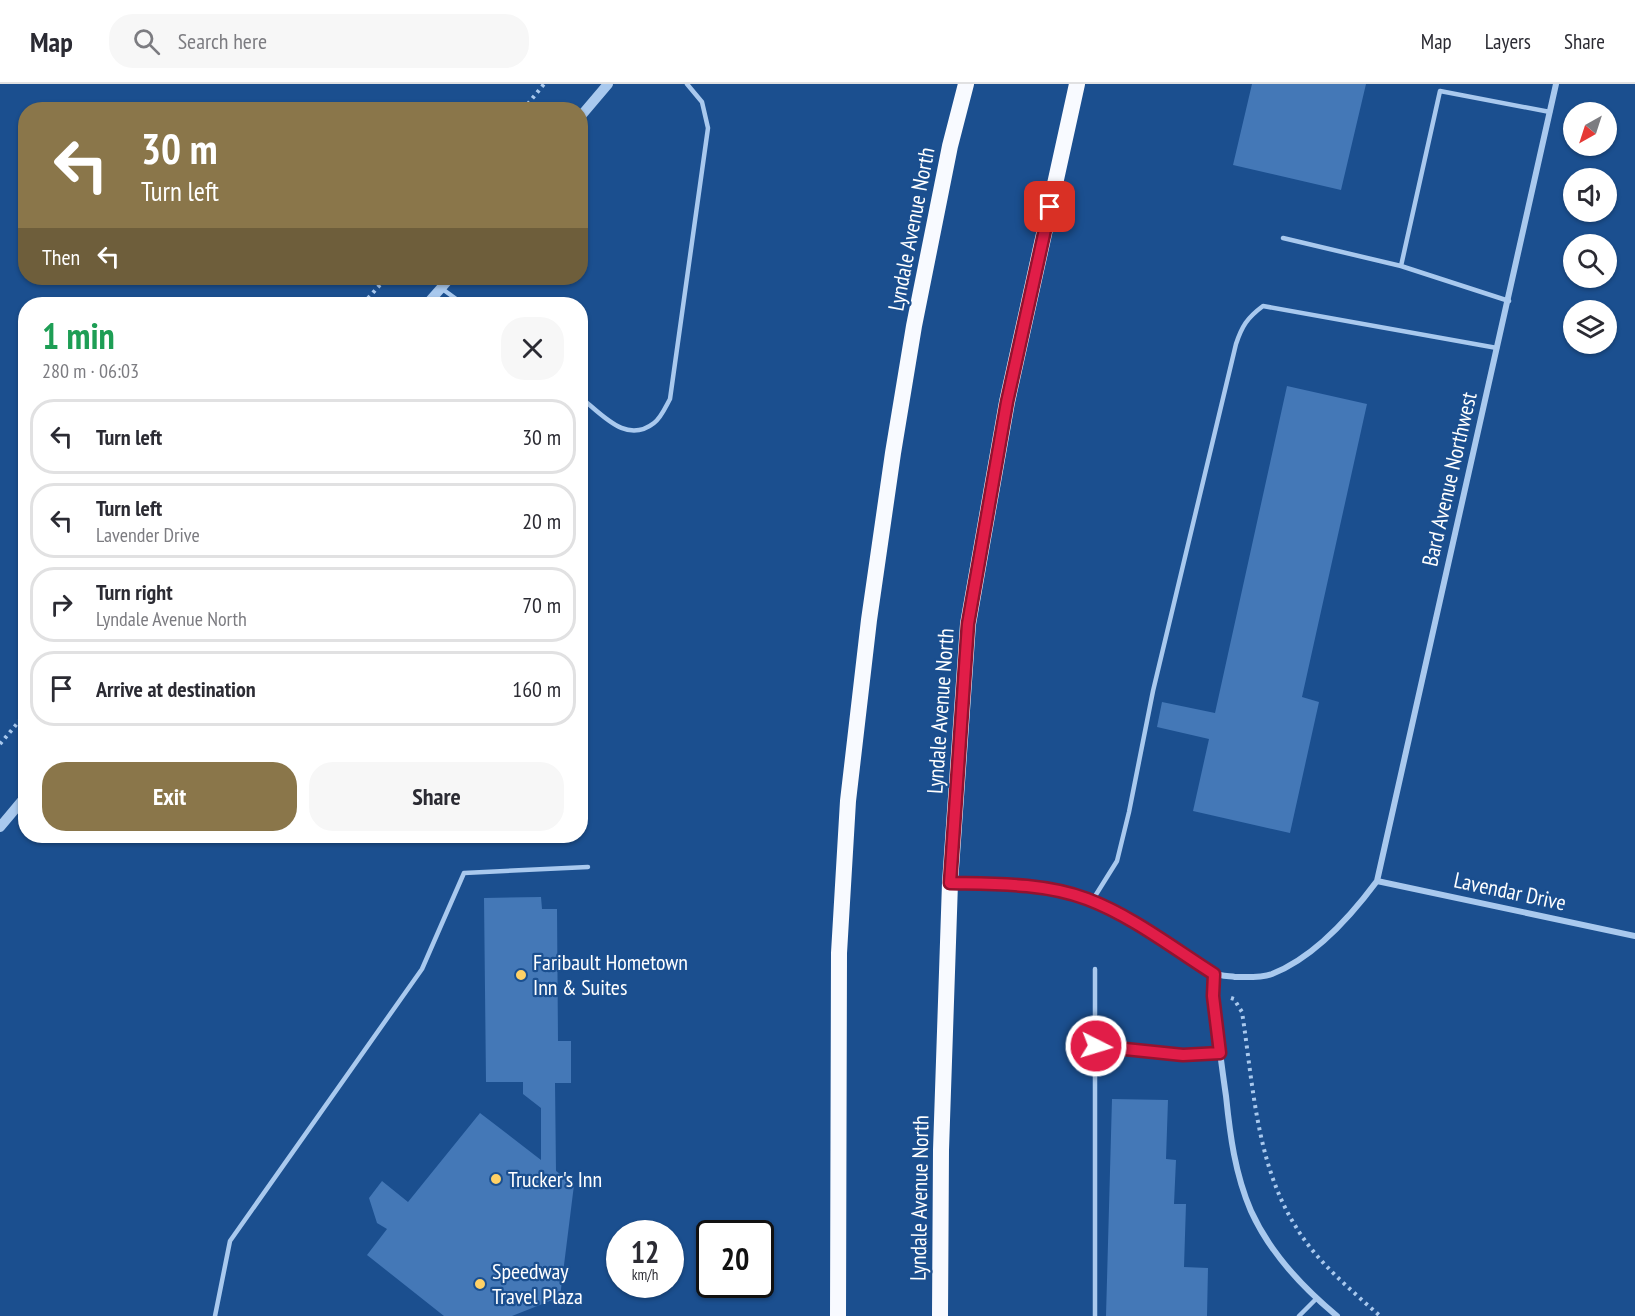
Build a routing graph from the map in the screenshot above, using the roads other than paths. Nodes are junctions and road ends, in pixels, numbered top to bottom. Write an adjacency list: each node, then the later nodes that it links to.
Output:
1 (608, 84): 6 (street)
2 (687, 84): 16 (lane)
3 (966, 84): 30 (highway, Lyndale Avenue North)
4 (1077, 84): 21 (highway, Lyndale Avenue North)
5 (1556, 84): 7 (street, Bard Avenue Northwest)
6 (588, 108)
7 (1550, 112): 9 (lane); 14 (street, Bard Avenue Northwest)
8 (1283, 238): 9 (lane)
9 (1401, 266): 14 (lane)
10 (444, 285): 11 (street)
11 (441, 288): 12 (street); 13 (lane)
12 (434, 297)
13 (453, 297)
14 (1509, 301): 15 (street, Bard Avenue Northwest)
15 (1497, 348): 20 (street, Bard Avenue Northwest); 22 (lane)
16 (588, 403)
17 (18, 806): 18 (street)
18 (0, 827)
19 (588, 867): 29 (lane)
20 (1377, 881): 23 (street, Lavendar Drive); 25 (street)
21 (950, 883): 22 (street); 31 (highway, Lyndale Avenue North)
22 (1092, 901): 25 (street)
23 (1635, 936)
24 (1095, 969): 26 (lane)
25 (1214, 974): 27 (street)
26 (1096, 1046): 27 (lane); 32 (lane)
27 (1220, 1053): 28 (street)
28 (1317, 1298): 33 (lane); 34 (street)
29 (215, 1316)
30 (838, 1316)
31 (940, 1316)
32 (1095, 1316)
33 (1299, 1316)
34 (1337, 1316)

